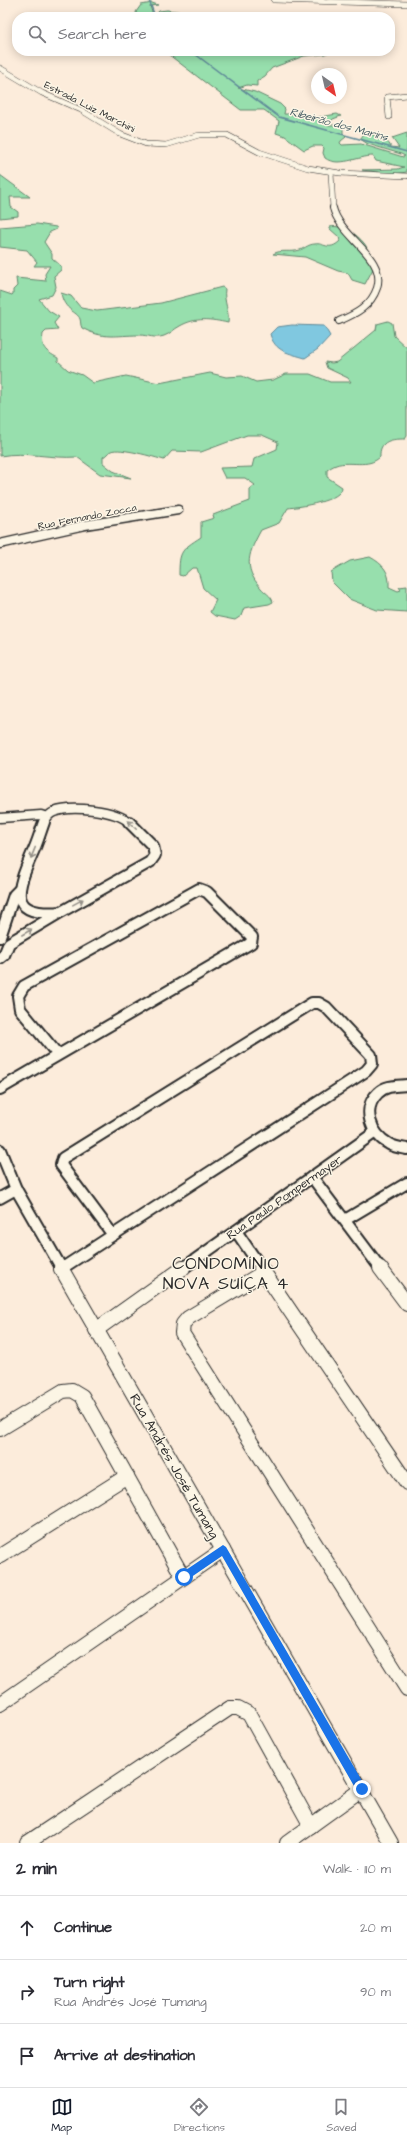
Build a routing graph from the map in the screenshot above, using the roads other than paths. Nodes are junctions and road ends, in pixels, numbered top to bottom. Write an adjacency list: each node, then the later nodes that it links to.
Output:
1 (274, 0): 2 (street)
2 (407, 4)
3 (0, 68): 6 (street, Estrada Luiz Marchini)
4 (407, 95): 5 (street)
5 (389, 117)
6 (331, 172): 7 (street, Estrada Luiz Marchini); 8 (street)
7 (407, 176)
8 (339, 321)
9 (178, 510): 10 (street, Rua Fernando Zocca)
10 (0, 544)
11 (47, 817): 12 (street); 13 (street, one-way to 13); 14 (street, one-way to 11)
12 (0, 818)
13 (19, 890): 14 (street); 15 (street)
14 (61, 912): 16 (street, one-way to 14)
15 (0, 937)
16 (0, 958)
17 (58, 1055): 17 (street); 19 (street)
18 (407, 1085): 20 (street)
19 (0, 1089)
20 (374, 1133): 21 (street); 23 (street, Rua Paulo Pompermayer)
21 (407, 1149)
22 (0, 1150): 25 (street, Rua Andrés José Tumang)
23 (312, 1177): 27 (street); 28 (street, Rua Paulo Pompermayer)
24 (407, 1183): 27 (street)
25 (16, 1189): 26 (street); 30 (street, Rua Andrés José Tumang)
26 (0, 1198)
27 (344, 1220): 32 (street)
28 (236, 1231): 31 (street); 33 (street, Rua Paulo Pompermayer)
29 (113, 1236): 29 (street); 30 (street)
30 (61, 1269): 33 (street, Rua Andrés José Tumang)
31 (264, 1272): 36 (street); 40 (street)
32 (407, 1304)
33 (96, 1330): 37 (street, Rua Andrés José Tumang)
34 (0, 1429): 35 (street)
35 (127, 1476): 38 (street); 39 (street)
36 (407, 1483)
37 (223, 1550): 39 (street); 42 (street, Rua Andrés José Tumang)
38 (0, 1556)
39 (184, 1577): 41 (street)
40 (407, 1690)
41 (0, 1704)
42 (362, 1789): 43 (street); 46 (street, Rua Andrés José Tumang)
43 (311, 1826): 44 (street); 45 (street)
44 (27, 1843)
45 (287, 1843)
46 (391, 1843)

